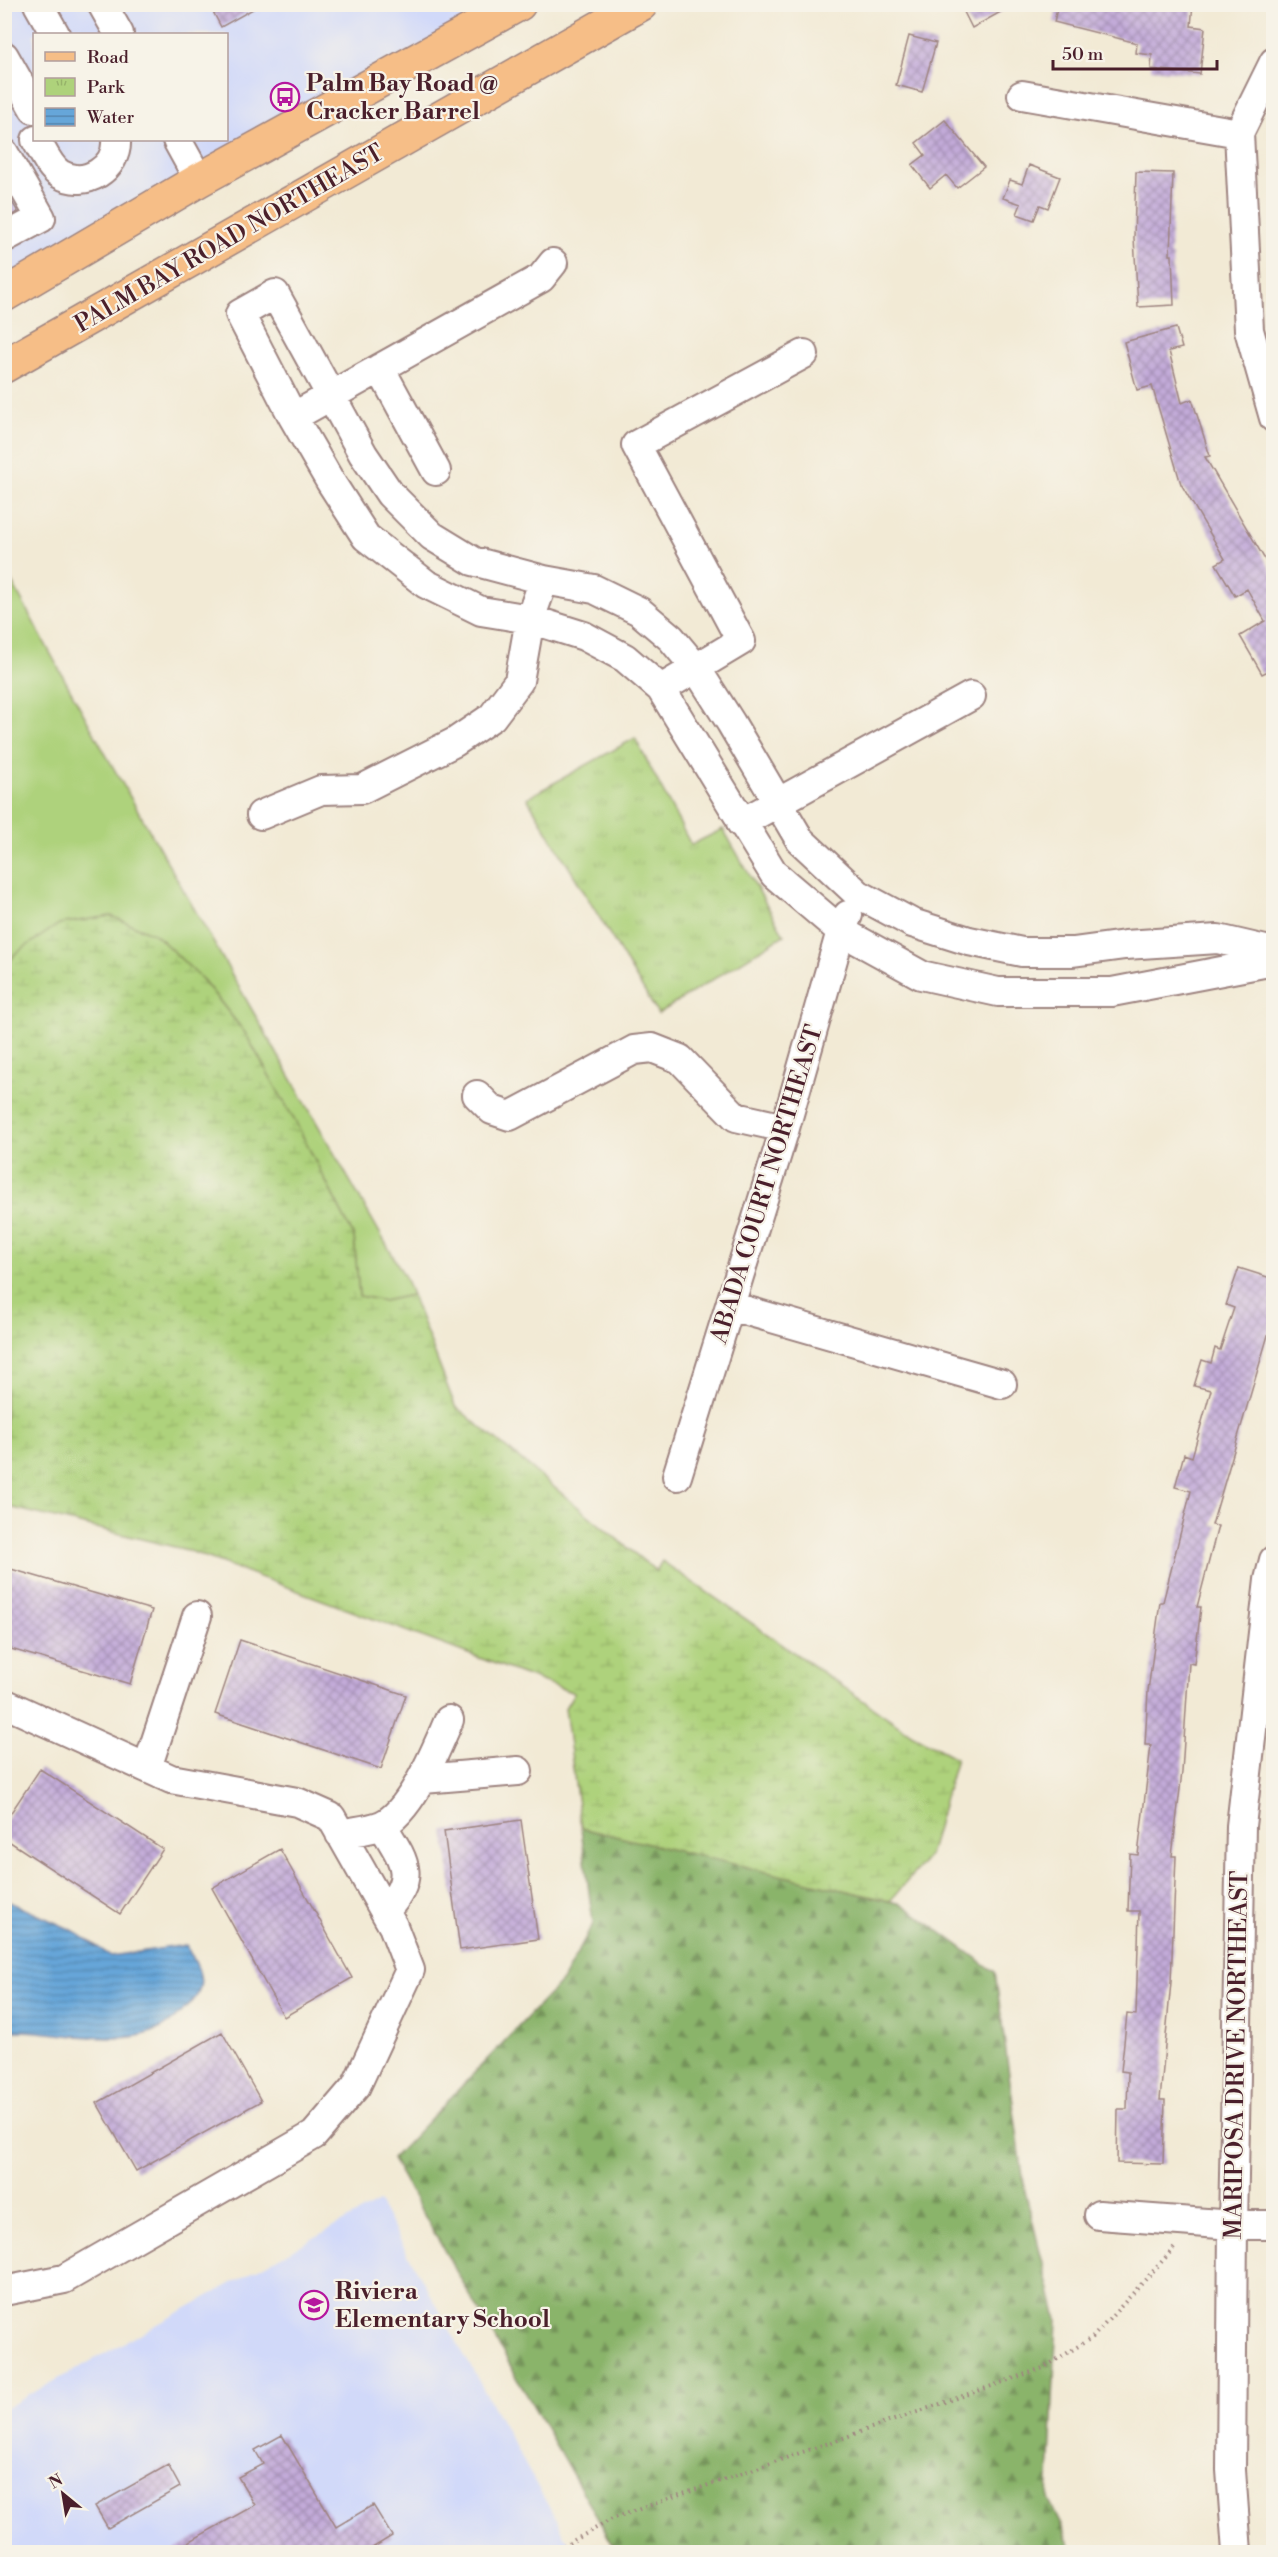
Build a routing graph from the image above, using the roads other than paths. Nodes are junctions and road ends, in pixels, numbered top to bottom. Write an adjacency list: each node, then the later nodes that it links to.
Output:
1 (38, 4): 5 (street)
2 (102, 4): 6 (street)
3 (641, 4): 25 (main road, PALM BAY ROAD NORTHEAST)
4 (497, 10): 20 (main road)
5 (54, 33)
6 (118, 33)
7 (4, 56): 11 (street)
8 (1274, 62): 12 (street)
9 (4, 84): 13 (street)
10 (1022, 95): 12 (street)
11 (33, 107)
12 (1239, 133): 29 (street)
13 (33, 135)
14 (37, 141): 17 (street)
15 (53, 141): 16 (street)
16 (104, 141)
17 (116, 141)
18 (178, 141): 20 (street)
19 (4, 153): 21 (street)
20 (199, 180): 23 (main road)
21 (4, 238)
22 (553, 263): 26 (street)
23 (4, 295)
24 (804, 354): 33 (street)
25 (4, 366)
26 (380, 368): 27 (street); 30 (street)
27 (330, 396): 28 (street); 28 (street); 31 (street)
28 (293, 417): 32 (street)
29 (1274, 418)
30 (436, 471)
31 (544, 580): 32 (street); 33 (street)
32 (530, 619): 34 (street); 37 (street)
33 (696, 668): 34 (street); 36 (street)
34 (661, 689): 38 (street)
35 (971, 696): 36 (street)
36 (777, 802): 38 (street); 39 (street)
37 (261, 815)
38 (741, 823): 40 (street)
39 (858, 894): 40 (street, ABADA COURT NORTHEAST); 41 (street)
40 (841, 931): 42 (street); 44 (street, ABADA COURT NORTHEAST)
41 (1274, 952)
42 (1274, 961)
43 (477, 1095): 44 (street)
44 (785, 1128): 45 (street, ABADA COURT NORTHEAST)
45 (730, 1306): 46 (street); 47 (street, ABADA COURT NORTHEAST)
46 (1002, 1384)
47 (677, 1476)
48 (1274, 1560): 59 (street, MARIPOSA DRIVE NORTHEAST)
49 (197, 1616): 52 (street)
50 (4, 1703): 52 (street)
51 (449, 1720): 54 (street)
52 (147, 1768): 56 (street)
53 (518, 1771): 54 (street)
54 (423, 1779): 55 (street)
55 (382, 1825): 56 (street); 57 (street)
56 (340, 1833): 57 (street)
57 (384, 1911): 61 (street)
58 (1099, 2215): 59 (street)
59 (1233, 2225): 60 (street); 62 (street, MARIPOSA DRIVE NORTHEAST)
60 (1274, 2225)
61 (4, 2291)
62 (1237, 2553)

